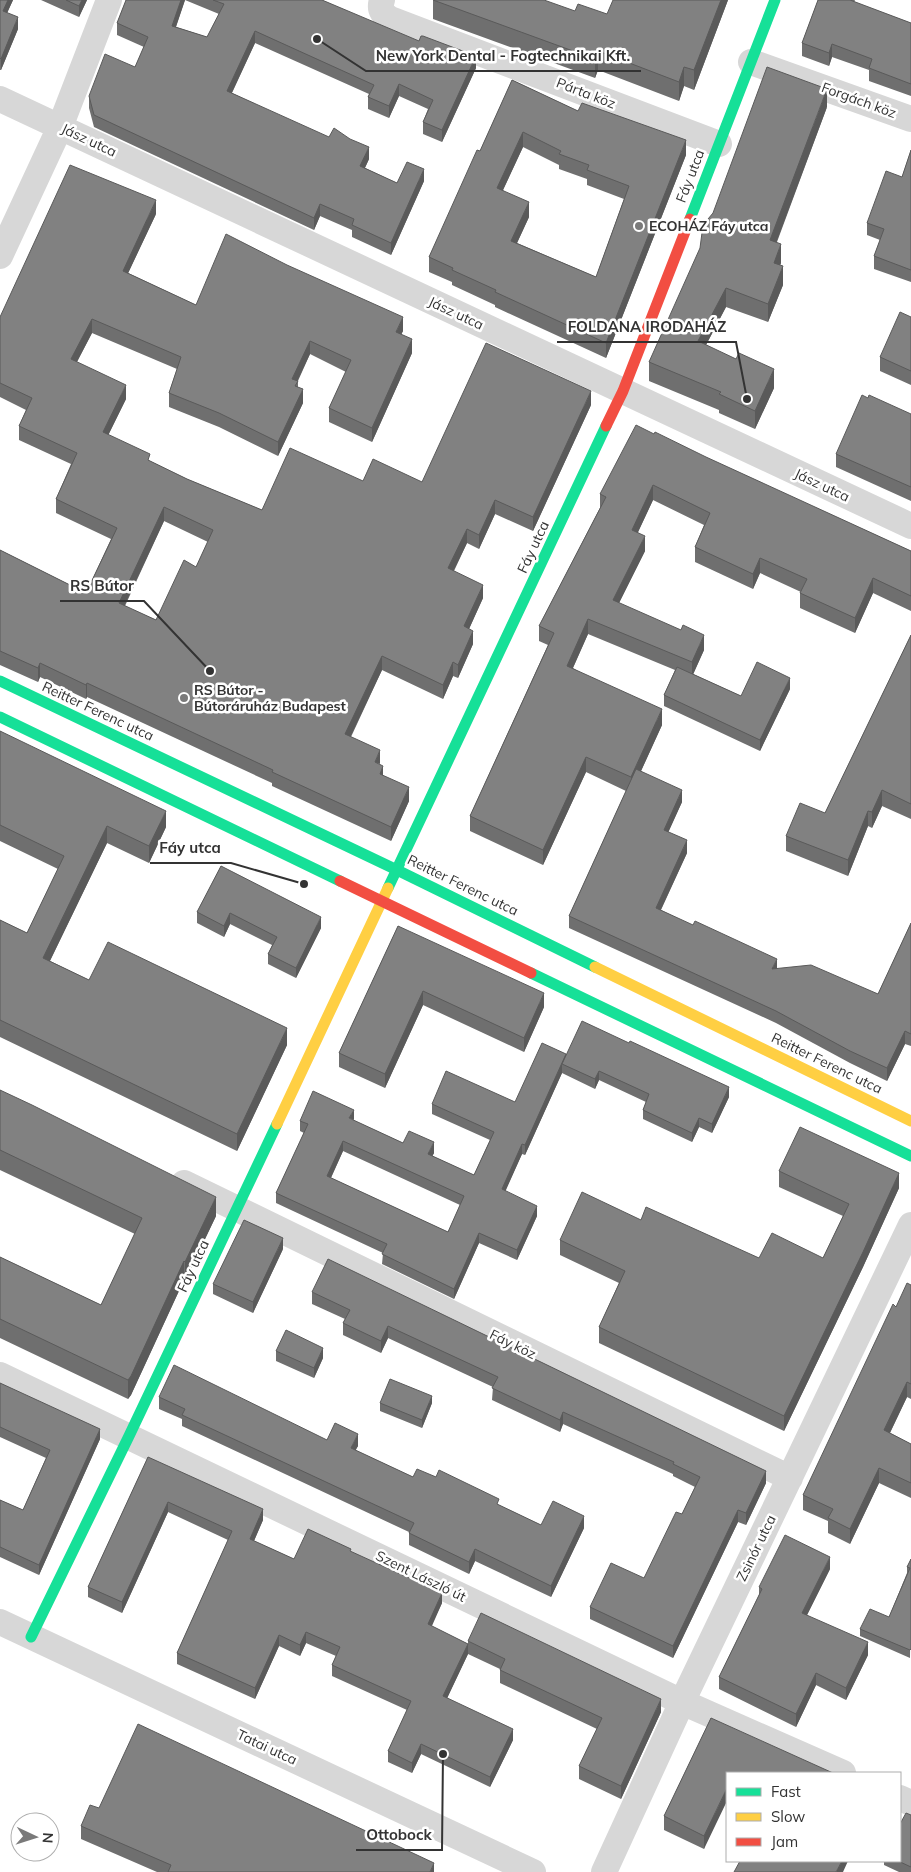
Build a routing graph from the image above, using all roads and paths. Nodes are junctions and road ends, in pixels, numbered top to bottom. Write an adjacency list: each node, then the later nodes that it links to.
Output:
1 (109, 0): 7 (street)
2 (382, 0): 8 (street, Párta köz)
3 (775, 0): 4 (street, Fáy utca)
4 (751, 62): 6 (street, Forgách köz); 8 (street, Fáy utca)
5 (0, 99): 7 (street, Jász utca)
6 (911, 119)
7 (60, 127): 9 (street); 10 (street, Jász utca)
8 (719, 144): 10 (street, Fáy utca)
9 (0, 256)
10 (623, 392): 11 (street, Jász utca); 14 (street, Fáy utca)
11 (911, 526)
12 (0, 681): 14 (street, Reitter Ferenc utca)
13 (0, 717): 15 (street)
14 (398, 870): 15 (street, Fáy utca); 16 (street, Reitter Ferenc utca)
15 (382, 901): 17 (street); 19 (street, Fáy utca)
16 (911, 1121)
17 (911, 1156)
18 (166, 1174): 19 (street, Fáy köz)
19 (236, 1210): 22 (street, Fáy utca); 23 (street, Fáy köz)
20 (911, 1225): 23 (street, Zsinór utca)
21 (0, 1375): 22 (street, Szent László út)
22 (129, 1436): 25 (street, Fáy utca); 26 (street, Szent László út)
23 (790, 1478): 26 (street, Zsinór utca)
24 (0, 1622): 25 (street, Tatai utca)
25 (32, 1637): 28 (street, Tatai utca)
26 (682, 1702): 27 (street, Szent László út); 29 (street, Zsinór utca)
27 (841, 1772)
28 (533, 1872)
29 (604, 1872)

